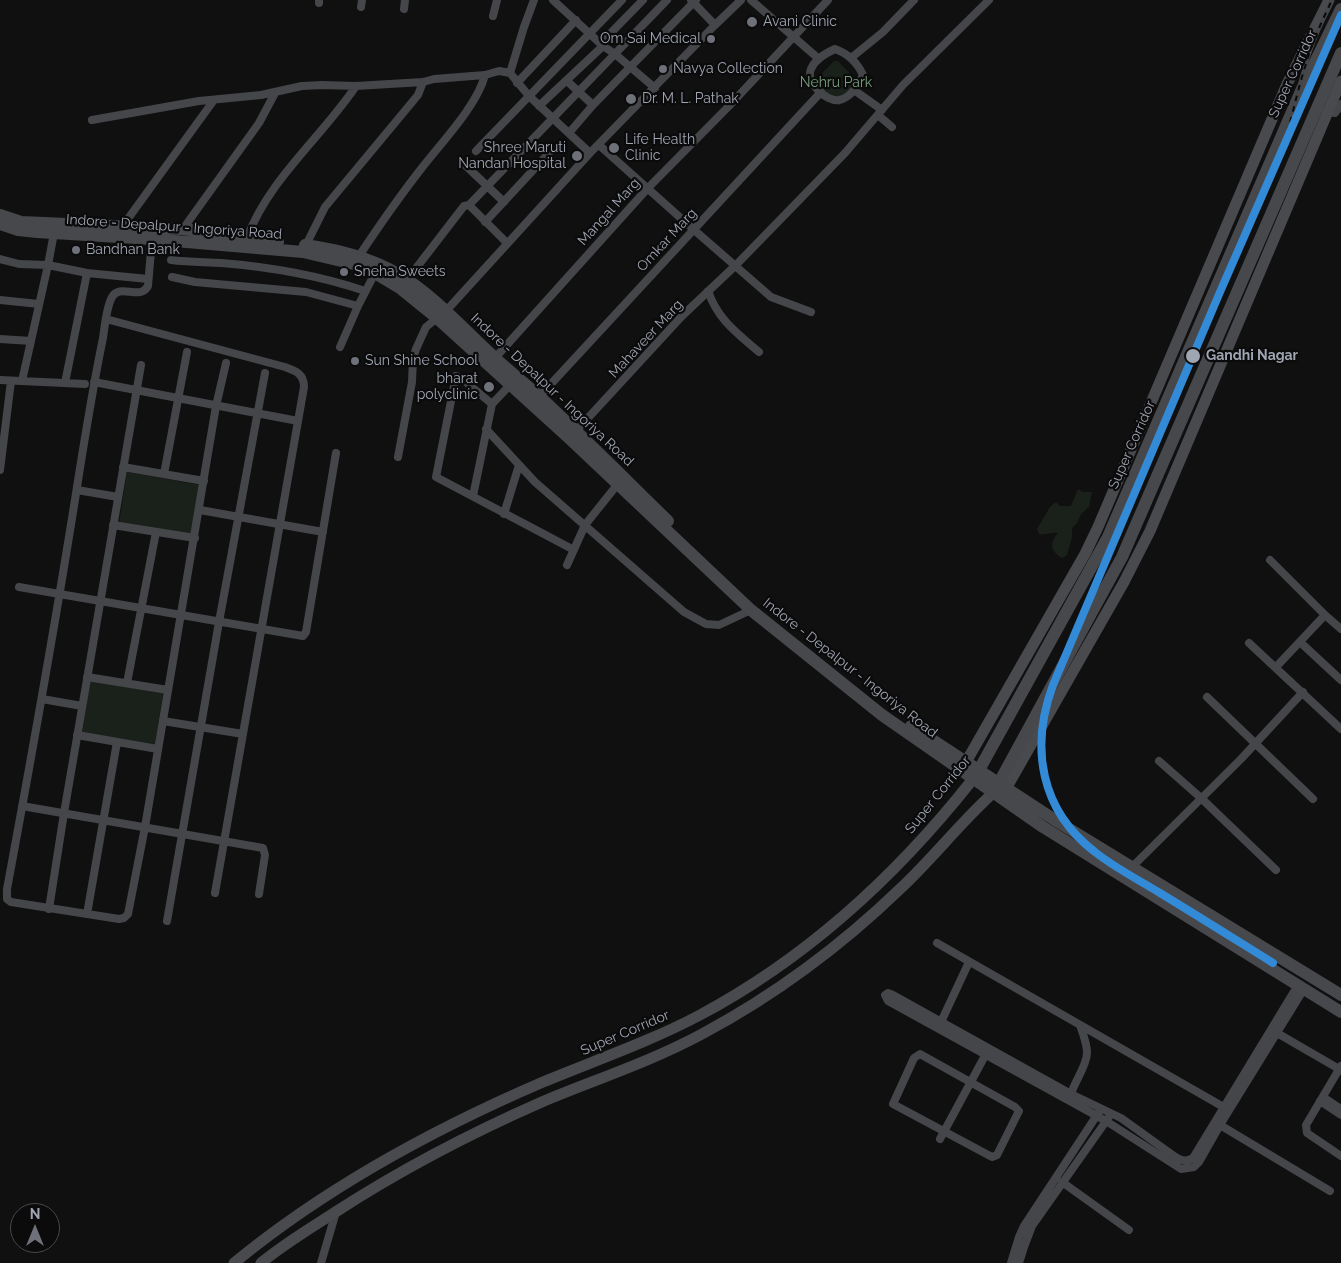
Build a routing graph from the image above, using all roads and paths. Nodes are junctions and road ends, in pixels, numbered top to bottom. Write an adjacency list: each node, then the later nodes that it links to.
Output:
1 (405, 0): 16 (street)
2 (497, 0): 17 (street)
3 (534, 0): 28 (street)
4 (553, 0): 18 (street)
5 (622, 0): 20 (street)
6 (643, 0): 22 (street)
7 (668, 0): 24 (street)
8 (741, 0): 19 (street)
9 (751, 0): 21 (street)
10 (828, 0): 21 (street, Mangal Marg)
11 (914, 0): 25 (street)
12 (989, 0): 45 (street, Mahaveer Marg)
13 (1329, 0): 167 (main road)
14 (694, 1): 19 (street); 27 (street)
15 (1341, 9): 168 (main road, Super Corridor)
16 (404, 10)
17 (493, 16)
18 (576, 20): 20 (street); 33 (street)
19 (715, 25): 35 (street)
20 (590, 33): 22 (street); 40 (street)
21 (792, 38): 26 (street); 57 (street, Mangal Marg)
22 (602, 45): 24 (street); 30 (street)
23 (1341, 53): 169 (main road)
24 (615, 54): 27 (street); 37 (street)
25 (851, 58): 26 (street); 36 (street)
26 (819, 59): 38 (street)
27 (630, 68): 35 (street); 44 (street)
28 (510, 73): 29 (street); 33 (street)
29 (485, 75): 32 (street); 71 (street)
30 (567, 81): 37 (street); 43 (street)
31 (1341, 81): 46 (main road)
32 (423, 82): 34 (street); 70 (street)
33 (517, 83): 40 (street)
34 (356, 86): 39 (street); 67 (street)
35 (655, 88): 51 (street)
36 (854, 90): 38 (street); 45 (street)
37 (579, 92): 44 (street); 47 (street)
38 (821, 92): 65 (street, Omkar Marg)
39 (275, 93): 41 (street); 64 (street)
40 (529, 96): 43 (street); 52 (street)
41 (214, 100): 48 (street); 63 (street)
42 (1341, 104): 46 (street)
43 (539, 106): 47 (street)
44 (593, 106): 50 (street)
45 (880, 112): 49 (street); 75 (street, Mahaveer Marg)
46 (1326, 112): 169 (main road)
47 (553, 118): 50 (street); 56 (street)
48 (92, 120)
49 (892, 127)
50 (569, 132): 54 (street)
51 (600, 145): 54 (street); 57 (street)
52 (476, 151)
53 (549, 153): 58 (street)
54 (590, 154): 69 (street)
55 (463, 164): 56 (street)
56 (488, 188): 58 (street); 59 (street)
57 (647, 188): 65 (street); 94 (street, Mangal Marg)
58 (504, 202): 61 (street)
59 (469, 206): 61 (street); 80 (street)
60 (0, 215): 63 (main road, Indore - Depalpur - Ingoriya Road)
61 (485, 222): 69 (street)
62 (0, 224): 66 (main road, Indore - Depalpur - Ingoriya Road)
63 (122, 226): 64 (main road, Indore - Depalpur - Ingoriya Road)
64 (183, 229): 67 (main road, Indore - Depalpur - Ingoriya Road)
65 (693, 230): 75 (street); 107 (street, Omkar Marg)
66 (54, 233): 68 (main road, Indore - Depalpur - Ingoriya Road); 74 (street)
67 (247, 238): 70 (main road, Indore - Depalpur - Ingoriya Road)
68 (152, 239): 76 (main road, Indore - Depalpur - Ingoriya Road); 79 (street)
69 (507, 243): 87 (street)
70 (306, 245): 71 (main road, Indore - Depalpur - Ingoriya Road)
71 (359, 256): 80 (main road, Indore - Depalpur - Ingoriya Road)
72 (0, 259): 74 (street)
73 (171, 260): 81 (street)
74 (48, 265): 77 (street); 84 (street)
75 (736, 265): 82 (street, Mahaveer Marg); 86 (street)
76 (375, 272): 81 (street); 87 (main road, Indore - Depalpur - Ingoriya Road)
77 (87, 273): 79 (street); 102 (street)
78 (172, 277): 85 (street)
79 (148, 279): 88 (street)
80 (406, 280): 87 (main road, Indore - Depalpur - Ingoriya Road)
81 (365, 291): 85 (street)
82 (708, 291): 93 (street); 113 (street, Mahaveer Marg)
83 (0, 300): 84 (street)
84 (39, 304): 90 (street)
85 (358, 306): 91 (street)
86 (811, 312)
87 (442, 314): 94 (main road, Indore - Depalpur - Ingoriya Road); 104 (main road, Indore - Depalpur - Ingoriya Road); 115 (street)
88 (106, 318): 101 (street); 111 (street)
89 (0, 339): 90 (street)
90 (31, 341): 100 (street)
91 (340, 347)
92 (186, 352): 106 (street)
93 (759, 352)
94 (495, 358): 107 (main road, Indore - Depalpur - Ingoriya Road)
95 (226, 363): 109 (street)
96 (141, 365): 105 (street)
97 (264, 373): 110 (street)
98 (0, 380): 99 (street)
99 (11, 381): 100 (street); 118 (street)
100 (22, 381): 102 (street)
101 (94, 382): 105 (street); 122 (street)
102 (65, 383): 103 (street)
103 (85, 384)
104 (510, 385): 107 (main road, Indore - Depalpur - Ingoriya Road); 108 (street)
105 (136, 391): 106 (street); 117 (street)
106 (178, 398): 109 (street); 119 (street)
107 (536, 401): 113 (main road, Indore - Depalpur - Ingoriya Road); 121 (main road, Indore - Depalpur - Ingoriya Road)
108 (492, 404): 112 (street); 123 (street)
109 (216, 406): 110 (street); 120 (street)
110 (258, 414): 111 (street); 127 (street)
111 (298, 421): 129 (street)
112 (486, 430): 116 (street); 123 (street)
113 (576, 431): 167 (main road, Indore - Depalpur - Ingoriya Road)
114 (336, 452): 132 (street)
115 (398, 457)
116 (519, 465): 126 (street); 130 (street)
117 (123, 467): 119 (street); 124 (street)
118 (0, 470)
119 (164, 474): 120 (street)
120 (204, 481): 125 (street)
121 (617, 484): 130 (street); 141 (main road, Indore - Depalpur - Ingoriya Road)
122 (77, 490): 124 (street); 138 (street)
123 (473, 496): 126 (street)
124 (118, 497): 128 (street)
125 (200, 510): 127 (street); 133 (street)
126 (504, 514): 134 (street)
127 (238, 518): 129 (street); 144 (street)
128 (113, 525): 131 (street); 139 (street)
129 (279, 525): 132 (street); 145 (street)
130 (585, 525): 134 (street); 141 (street)
131 (156, 532): 133 (street); 140 (street)
132 (323, 532): 145 (street)
133 (195, 538): 143 (street)
134 (574, 550): 136 (street)
135 (1270, 560): 142 (street)
136 (567, 565)
137 (19, 587): 138 (street)
138 (59, 594): 139 (street); 156 (street)
139 (100, 602): 140 (street); 150 (street)
140 (141, 609): 143 (street); 152 (street)
141 (751, 610): 167 (main road, Indore - Depalpur - Ingoriya Road)
142 (1325, 615): 146 (street); 147 (street)
143 (181, 616): 144 (street); 153 (street)
144 (219, 622): 145 (street); 159 (street)
145 (260, 629): 161 (street)
146 (1341, 629)
147 (1300, 642): 149 (street); 151 (street)
148 (1249, 644): 149 (street)
149 (1276, 667): 154 (street)
150 (87, 677): 152 (street); 157 (street)
151 (1341, 680)
152 (127, 684): 153 (street)
153 (168, 690): 158 (street)
154 (1302, 692): 160 (street); 164 (street)
155 (1207, 696): 164 (street)
156 (42, 699): 157 (street); 172 (street)
157 (82, 706): 162 (street)
158 (163, 721): 159 (street); 165 (street)
159 (200, 727): 161 (street); 177 (street)
160 (1341, 729)
161 (243, 734): 178 (street)
162 (77, 735): 163 (street); 173 (street)
163 (117, 742): 165 (street); 174 (street)
164 (1255, 744): 170 (street); 171 (street)
165 (158, 749): 176 (street)
166 (1159, 760): 170 (street)
167 (963, 766): 168 (main road, Indore - Depalpur - Ingoriya Road)
168 (976, 774): 169 (main road, Indore - Depalpur - Ingoriya Road); 215 (main road, Super Corridor)
169 (999, 791): 175 (main road); 179 (main road); 213 (main road)
170 (1201, 798): 180 (street); 181 (street)
171 (1313, 799)
172 (22, 806): 173 (street); 184 (street)
173 (64, 813): 174 (street); 184 (street)
174 (104, 820): 176 (street); 185 (street)
175 (1066, 826): 179 (main road); 180 (main road)
176 (145, 827): 177 (street); 185 (street)
177 (183, 833): 178 (street); 186 (street)
178 (224, 841): 182 (street); 183 (street)
179 (1068, 842): 189 (main road)
180 (1132, 866): 190 (main road)
181 (1276, 870)
182 (215, 893)
183 (259, 894)
184 (49, 908): 185 (street)
185 (87, 914)
186 (167, 920)
187 (937, 943): 188 (street)
188 (969, 962): 192 (street); 193 (street)
189 (1301, 987): 191 (main road); 194 (street); 201 (street)
190 (1341, 995)
191 (1341, 1012)
192 (941, 1022): 195 (street); 195 (street)
193 (1080, 1025): 198 (street); 201 (street)
194 (1277, 1033): 196 (street); 201 (street)
195 (988, 1052): 197 (street); 198 (street); 205 (street)
196 (1340, 1068): 199 (street)
197 (971, 1082): 208 (street); 208 (street); 208 (street)
198 (1071, 1094): 200 (street)
199 (1321, 1099): 202 (street); 204 (street); 210 (street)
200 (1101, 1108): 203 (street); 205 (street)
201 (1226, 1108): 203 (street); 207 (street)
202 (1341, 1108)
203 (1111, 1113): 206 (street)
204 (1341, 1115)
205 (1096, 1116): 206 (street); 218 (street)
206 (1106, 1121): 207 (street); 211 (street)
207 (1220, 1125): 212 (street)
208 (944, 1131): 209 (street)
209 (940, 1139)
210 (1341, 1156)
211 (1062, 1182): 214 (street); 219 (street)
212 (1330, 1190)
213 (336, 1211): 216 (main road); 217 (street)
214 (1130, 1230)
215 (234, 1263)
216 (261, 1263)
217 (321, 1263)
218 (1010, 1263)
219 (1019, 1263)

